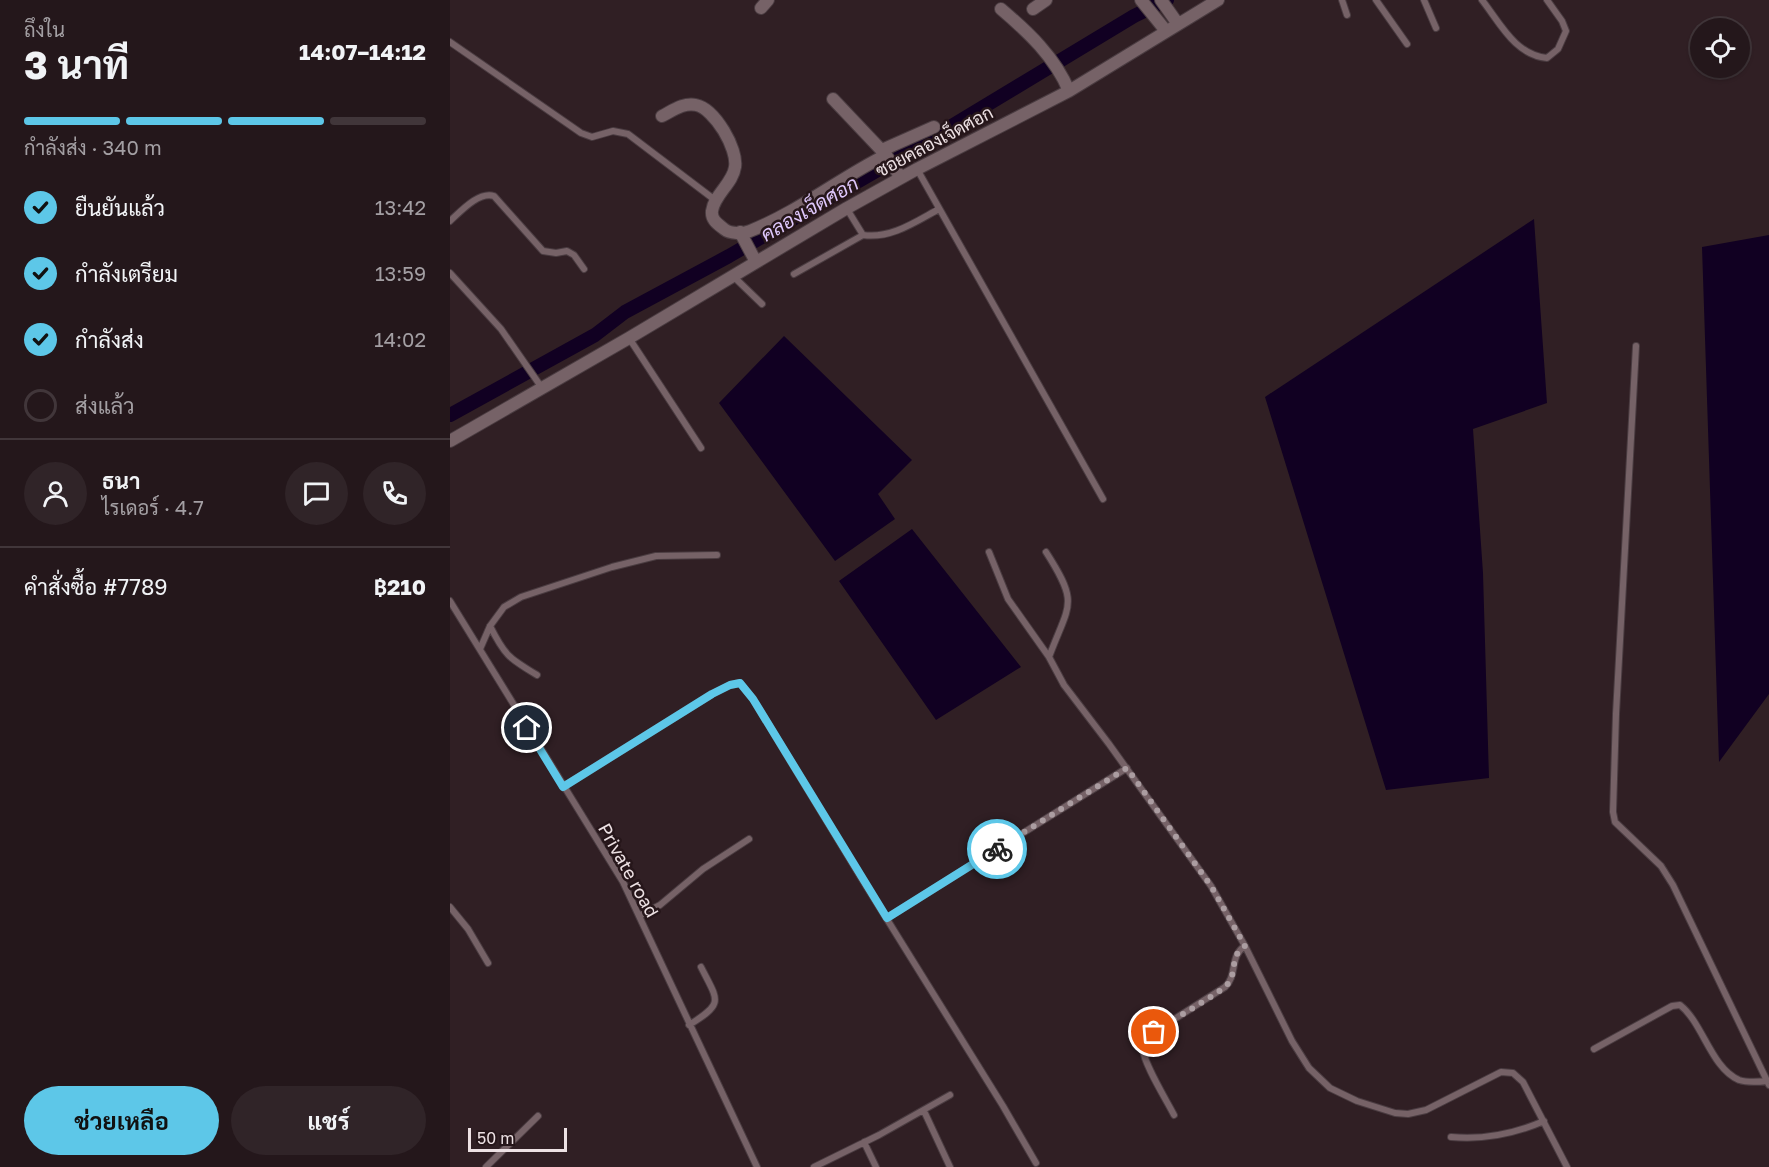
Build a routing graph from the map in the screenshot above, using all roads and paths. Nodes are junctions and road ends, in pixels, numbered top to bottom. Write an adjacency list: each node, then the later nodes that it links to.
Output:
1 (1046, 0): 11 (street)
2 (1141, 0): 14 (street)
3 (1161, 0): 13 (street)
4 (1218, 0): 13 (street, ซอยคลองเจ็ดศอก)
5 (1342, 0): 12 (lane)
6 (1376, 0): 17 (lane)
7 (1424, 0): 15 (lane)
8 (1482, 0): 9 (lane)
9 (1547, 0)
10 (1001, 9): 18 (street)
11 (1033, 9)
12 (1347, 15)
13 (1178, 24): 14 (street, ซอยคลองเจ็ดศอก)
14 (1162, 27): 18 (street, ซอยคลองเจ็ดศอก)
15 (1436, 28)
16 (450, 42): 24 (lane)
17 (1407, 44)
18 (1069, 91): 23 (street, ซอยคลองเจ็ดศอก)
19 (833, 99): 22 (street)
20 (662, 116): 24 (street)
21 (934, 127): 22 (street)
22 (891, 162): 23 (street, ซอยคลองเจ็ดศอก); 25 (street, ซอยคลองเจ็ดศอก); 29 (street)
23 (917, 169): 26 (lane)
24 (716, 200): 29 (street)
25 (846, 208): 28 (lane); 30 (street, ซอยคลองเจ็ดศอก)
26 (939, 209): 28 (lane); 41 (lane)
27 (450, 220): 31 (lane)
28 (863, 235): 33 (lane)
29 (741, 236): 30 (street)
30 (756, 261): 34 (street, ซอยคลองเจ็ดศอก)
31 (584, 269)
32 (450, 273): 38 (lane)
33 (794, 274)
34 (733, 276): 35 (lane); 36 (street, ซอยคลองเจ็ดศอก)
35 (762, 304)
36 (629, 338): 38 (street, ซอยคลองเจ็ดศอก); 40 (lane)
37 (1636, 346): 61 (lane)
38 (542, 388): 39 (street, ซอยคลองเจ็ดศอก)
39 (450, 441)
40 (701, 448)
41 (1103, 499)
42 (989, 552): 48 (lane)
43 (1046, 552): 48 (lane)
44 (717, 555): 46 (lane)
45 (450, 601): 47 (lane, Private road)
46 (490, 626): 47 (lane); 49 (lane)
47 (480, 650): 51 (lane, Private road)
48 (1049, 657): 50 (lane)
49 (537, 675)
50 (1127, 768): 55 (lane); 56 (lane)
51 (563, 787): 54 (lane, Private road); 55 (lane)
52 (749, 839): 54 (lane)
53 (450, 908): 57 (lane)
54 (639, 916): 59 (lane, Private road)
55 (887, 918): 69 (lane)
56 (1245, 946): 64 (lane); 66 (lane)
57 (488, 963)
58 (700, 967): 59 (lane)
59 (689, 1025): 71 (lane, Private road)
60 (1594, 1049): 61 (lane)
61 (1768, 1083)
62 (950, 1095): 63 (lane)
63 (924, 1111): 68 (lane); 74 (lane)
64 (1174, 1115)
65 (538, 1116): 70 (lane)
66 (1544, 1121): 67 (lane); 75 (lane)
67 (1451, 1137)
68 (864, 1142): 72 (lane); 73 (lane)
69 (1036, 1163)
70 (486, 1167)
71 (757, 1167)
72 (814, 1167)
73 (876, 1167)
74 (950, 1167)
75 (1568, 1167)

